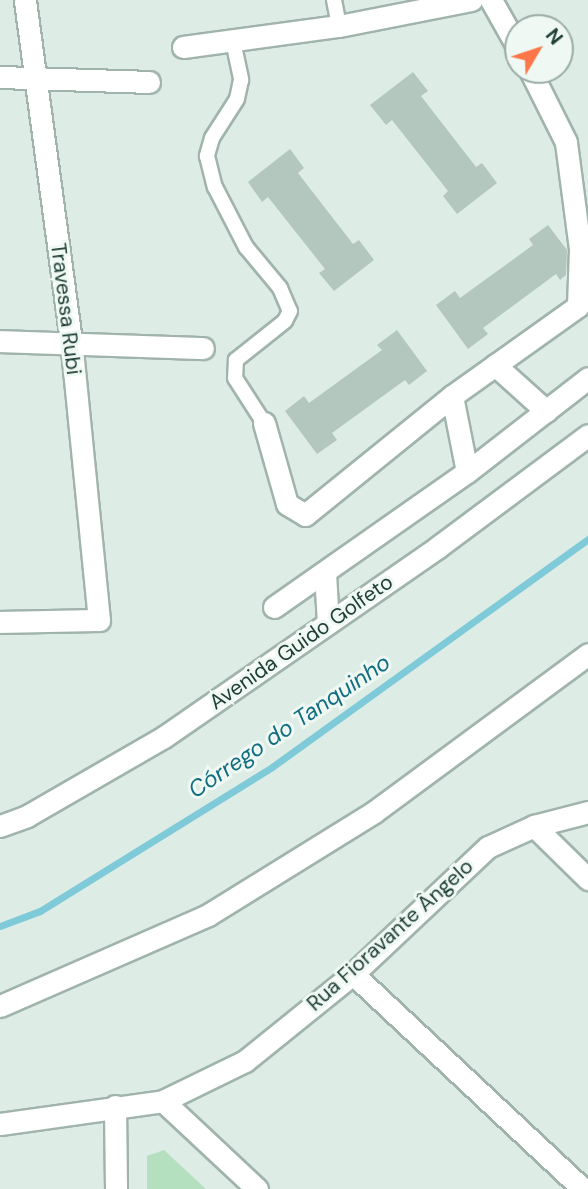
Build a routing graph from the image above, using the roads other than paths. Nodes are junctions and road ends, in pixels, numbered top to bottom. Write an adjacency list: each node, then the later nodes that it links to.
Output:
1 (24, 0): 11 (street, Travessa Rubi)
2 (334, 0): 7 (lane)
3 (471, 0): 5 (street)
4 (491, 0): 6 (street)
5 (389, 8): 7 (street)
6 (504, 23)
7 (340, 26): 8 (street)
8 (233, 41): 9 (street); 21 (lane)
9 (183, 47)
10 (0, 77): 11 (street)
11 (35, 78): 12 (street); 15 (street, Travessa Rubi)
12 (149, 82)
13 (537, 84): 17 (street)
14 (0, 341): 15 (street)
15 (71, 341): 16 (street); 26 (street, Travessa Rubi)
16 (204, 348)
17 (495, 365): 19 (street); 20 (street)
18 (588, 379): 20 (street)
19 (452, 396): 21 (street); 23 (street)
20 (546, 411): 23 (street)
21 (264, 423)
22 (588, 435): 27 (street, Avenida Guido Golfeto)
23 (467, 472): 24 (street)
24 (325, 573): 25 (street); 27 (street)
25 (274, 607)
26 (0, 622)
27 (328, 623): 30 (street, Avenida Guido Golfeto)
28 (588, 654): 34 (street)
29 (588, 812): 31 (street, Rua Fioravante Ângelo)
30 (0, 826)
31 (534, 826): 32 (street); 33 (street, Rua Fioravante Ângelo)
32 (588, 878)
33 (353, 974): 35 (street, Rua Fioravante Ângelo); 40 (street)
34 (0, 1006)
35 (163, 1101): 36 (street, Rua Fioravante Ângelo); 39 (street)
36 (115, 1106): 37 (street, Rua Fioravante Ângelo); 38 (street)
37 (0, 1124)
38 (116, 1189)
39 (257, 1189)
40 (583, 1189)

